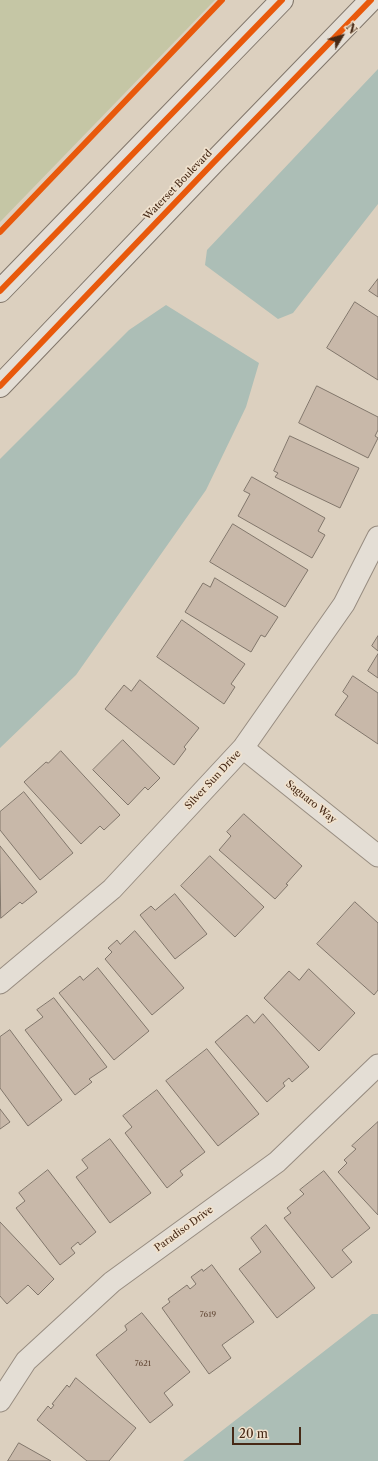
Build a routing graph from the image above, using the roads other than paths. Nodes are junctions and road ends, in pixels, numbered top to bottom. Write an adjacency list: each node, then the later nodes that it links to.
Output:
1 (282, 0): 3 (street)
2 (371, 0): 4 (street, Waterset Boulevard)
3 (0, 291)
4 (0, 386)
5 (378, 537): 6 (street, Silver Sun Drive)
6 (243, 748): 7 (street, Saguaro Way); 8 (street, Silver Sun Drive)
7 (378, 856)
8 (0, 983)
9 (378, 1065): 10 (street, Paradiso Drive)
10 (0, 1401)

